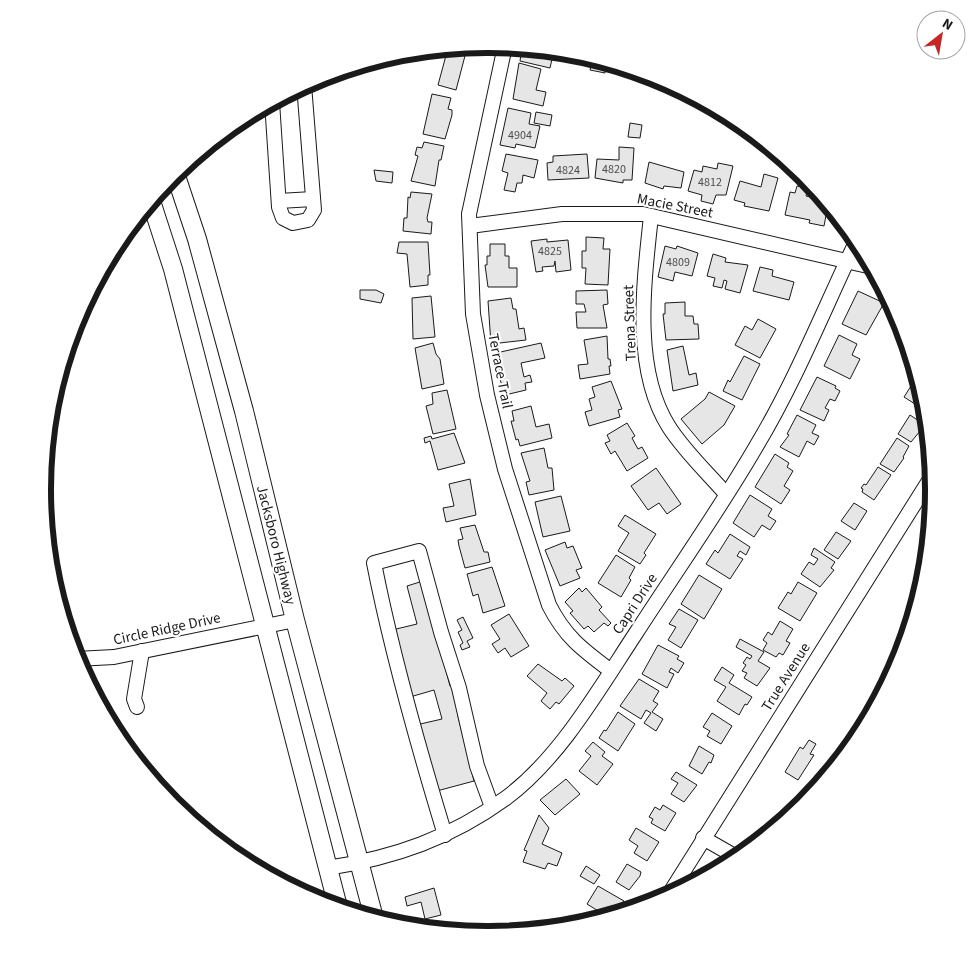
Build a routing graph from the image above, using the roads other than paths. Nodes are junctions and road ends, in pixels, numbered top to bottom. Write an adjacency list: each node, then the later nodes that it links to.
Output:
1 (502, 53): 9 (street, Terrace Trail)
2 (305, 94): 5 (street)
3 (273, 110): 6 (street)
4 (178, 182): 15 (main road, Jacksboro Highway)
5 (313, 199): 6 (street); 6 (street)
6 (279, 201)
7 (154, 210): 16 (main road, Jacksboro Highway)
8 (651, 216): 9 (street, Macie Street); 11 (street, Macie Street); 14 (street, Trena Street)
9 (470, 226): 19 (street, Terrace Trail)
10 (853, 249): 11 (street, Capri Drive)
11 (847, 261): 12 (street, Macie Street); 14 (street, Capri Drive)
12 (862, 265)
13 (925, 487): 23 (street, True Avenue)
14 (726, 494): 19 (street, Capri Drive)
15 (295, 620): 16 (street, Circle Ridge Drive); 25 (main road, Jacksboro Highway)
16 (264, 625): 17 (street, Circle Ridge Drive); 26 (main road, Jacksboro Highway)
17 (142, 651): 18 (street, Circle Ridge Drive); 20 (street)
18 (85, 659)
19 (611, 671): 21 (street, Capri Drive)
20 (137, 707)
21 (492, 807): 22 (street, Capri Drive); 22 (street)
22 (445, 835): 25 (street, Capri Drive)
23 (703, 838): 24 (street); 27 (street, True Avenue)
24 (730, 854)
25 (358, 863): 26 (street, Capri Drive); 29 (main road, Jacksboro Highway)
26 (328, 868): 28 (main road, Jacksboro Highway)
27 (676, 884)
28 (336, 898)
29 (372, 910)

